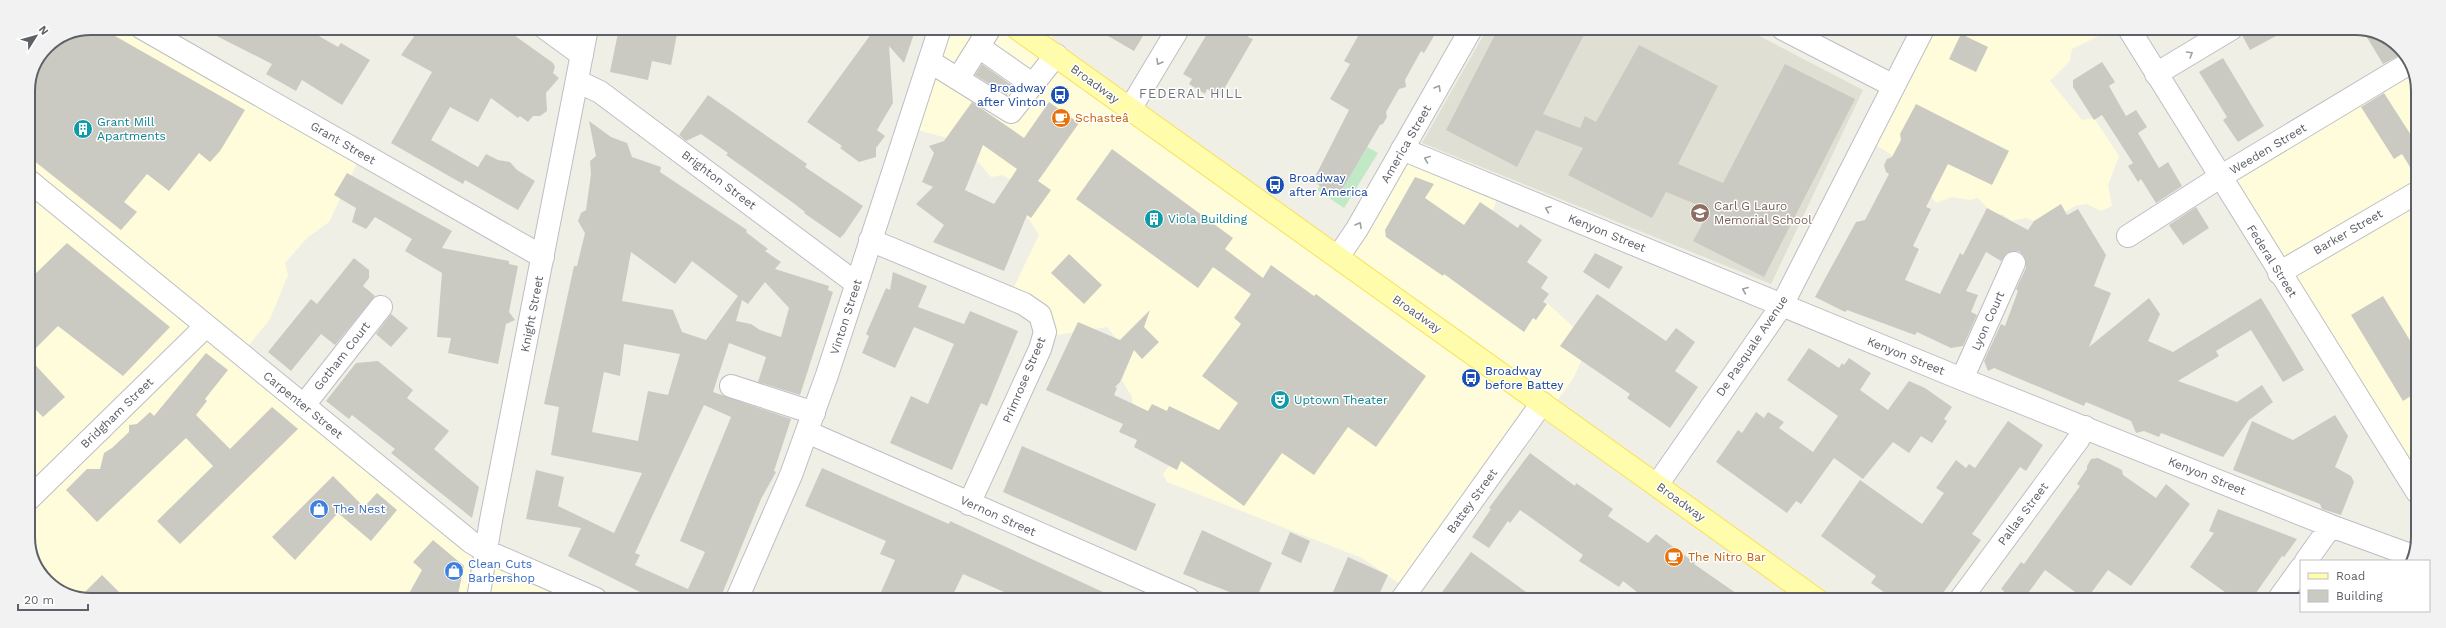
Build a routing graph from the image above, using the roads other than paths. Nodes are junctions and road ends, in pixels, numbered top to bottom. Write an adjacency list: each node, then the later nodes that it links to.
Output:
1 (154, 35): 30 (street, Grant Street)
2 (555, 35): 14 (street)
3 (586, 35): 14 (street, Knight Street)
4 (938, 35): 16 (street, Vinton Street)
5 (986, 35): 13 (street)
6 (1028, 35): 15 (main road, Broadway)
7 (1174, 35): 23 (street, one-way to 23)
8 (1468, 35): 24 (street, America Street, one-way to 8)
9 (1795, 35): 22 (street)
10 (1920, 35): 22 (street, De Pasquale Avenue)
11 (2133, 35): 18 (street, Federal Street)
12 (2221, 35): 18 (street, one-way to 12)
13 (978, 47): 19 (street); 21 (street)
14 (582, 55): 20 (street, Knight Street)
15 (1056, 55): 21 (street); 23 (main road, Broadway)
16 (929, 61): 19 (street); 29 (street, Vinton Street)
17 (2405, 66): 25 (street, Weeden Street)
18 (2156, 74): 25 (street, Federal Street)
19 (958, 79): 21 (street)
20 (577, 81): 30 (street, Knight Street); 34 (street, Brighton Street)
21 (1032, 84)
22 (1892, 85): 35 (street, De Pasquale Avenue)
23 (1130, 109): 31 (main road, Broadway)
24 (1402, 149): 31 (street, America Street, one-way to 24); 35 (street, Kenyon Street, one-way to 24)
25 (2220, 177): 28 (street, Weeden Street); 33 (street, Federal Street)
26 (35, 186): 37 (street, Carpenter Street)
27 (2411, 196): 33 (street, Barker Street)
28 (2128, 236)
29 (870, 240): 34 (street, Vinton Street); 47 (street, Primrose Street)
30 (543, 257): 49 (street, Knight Street)
31 (1338, 257): 40 (main road, Broadway)
32 (2014, 263): 38 (street, Lyon Court)
33 (2279, 273): 44 (street, Federal Street)
34 (858, 284): 42 (street, Vinton Street)
35 (1782, 305): 38 (street, Kenyon Street); 45 (street, De Pasquale Avenue)
36 (381, 307): 41 (street, Gotham Court)
37 (205, 327): 41 (street, Carpenter Street); 46 (street, Bridgham Street)
38 (1962, 379): 43 (street, Kenyon Street)
39 (731, 386): 42 (street, Vernon Street)
40 (1542, 403): 45 (main road, Broadway); 57 (street, Battey Street)
41 (304, 405): 49 (street, Carpenter Street)
42 (810, 423): 47 (street, Vernon Street); 55 (street, Vinton Street)
43 (2085, 427): 48 (street, Kenyon Street); 59 (street, Pallas Street)
44 (2411, 482)
45 (1657, 485): 58 (main road, Broadway)
46 (35, 493)
47 (969, 504): 56 (street, Vernon Street)
48 (2331, 526): 50 (street, Kenyon Street); 51 (street)
49 (486, 551): 53 (street, Knight Street); 54 (street, Carpenter Street)
50 (2408, 554)
51 (2307, 560)
52 (2300, 569): 60 (street)
53 (479, 593)
54 (582, 593)
55 (740, 593)
56 (1175, 593)
57 (1407, 593)
58 (1807, 593)
59 (1965, 593)
60 (2283, 593)

